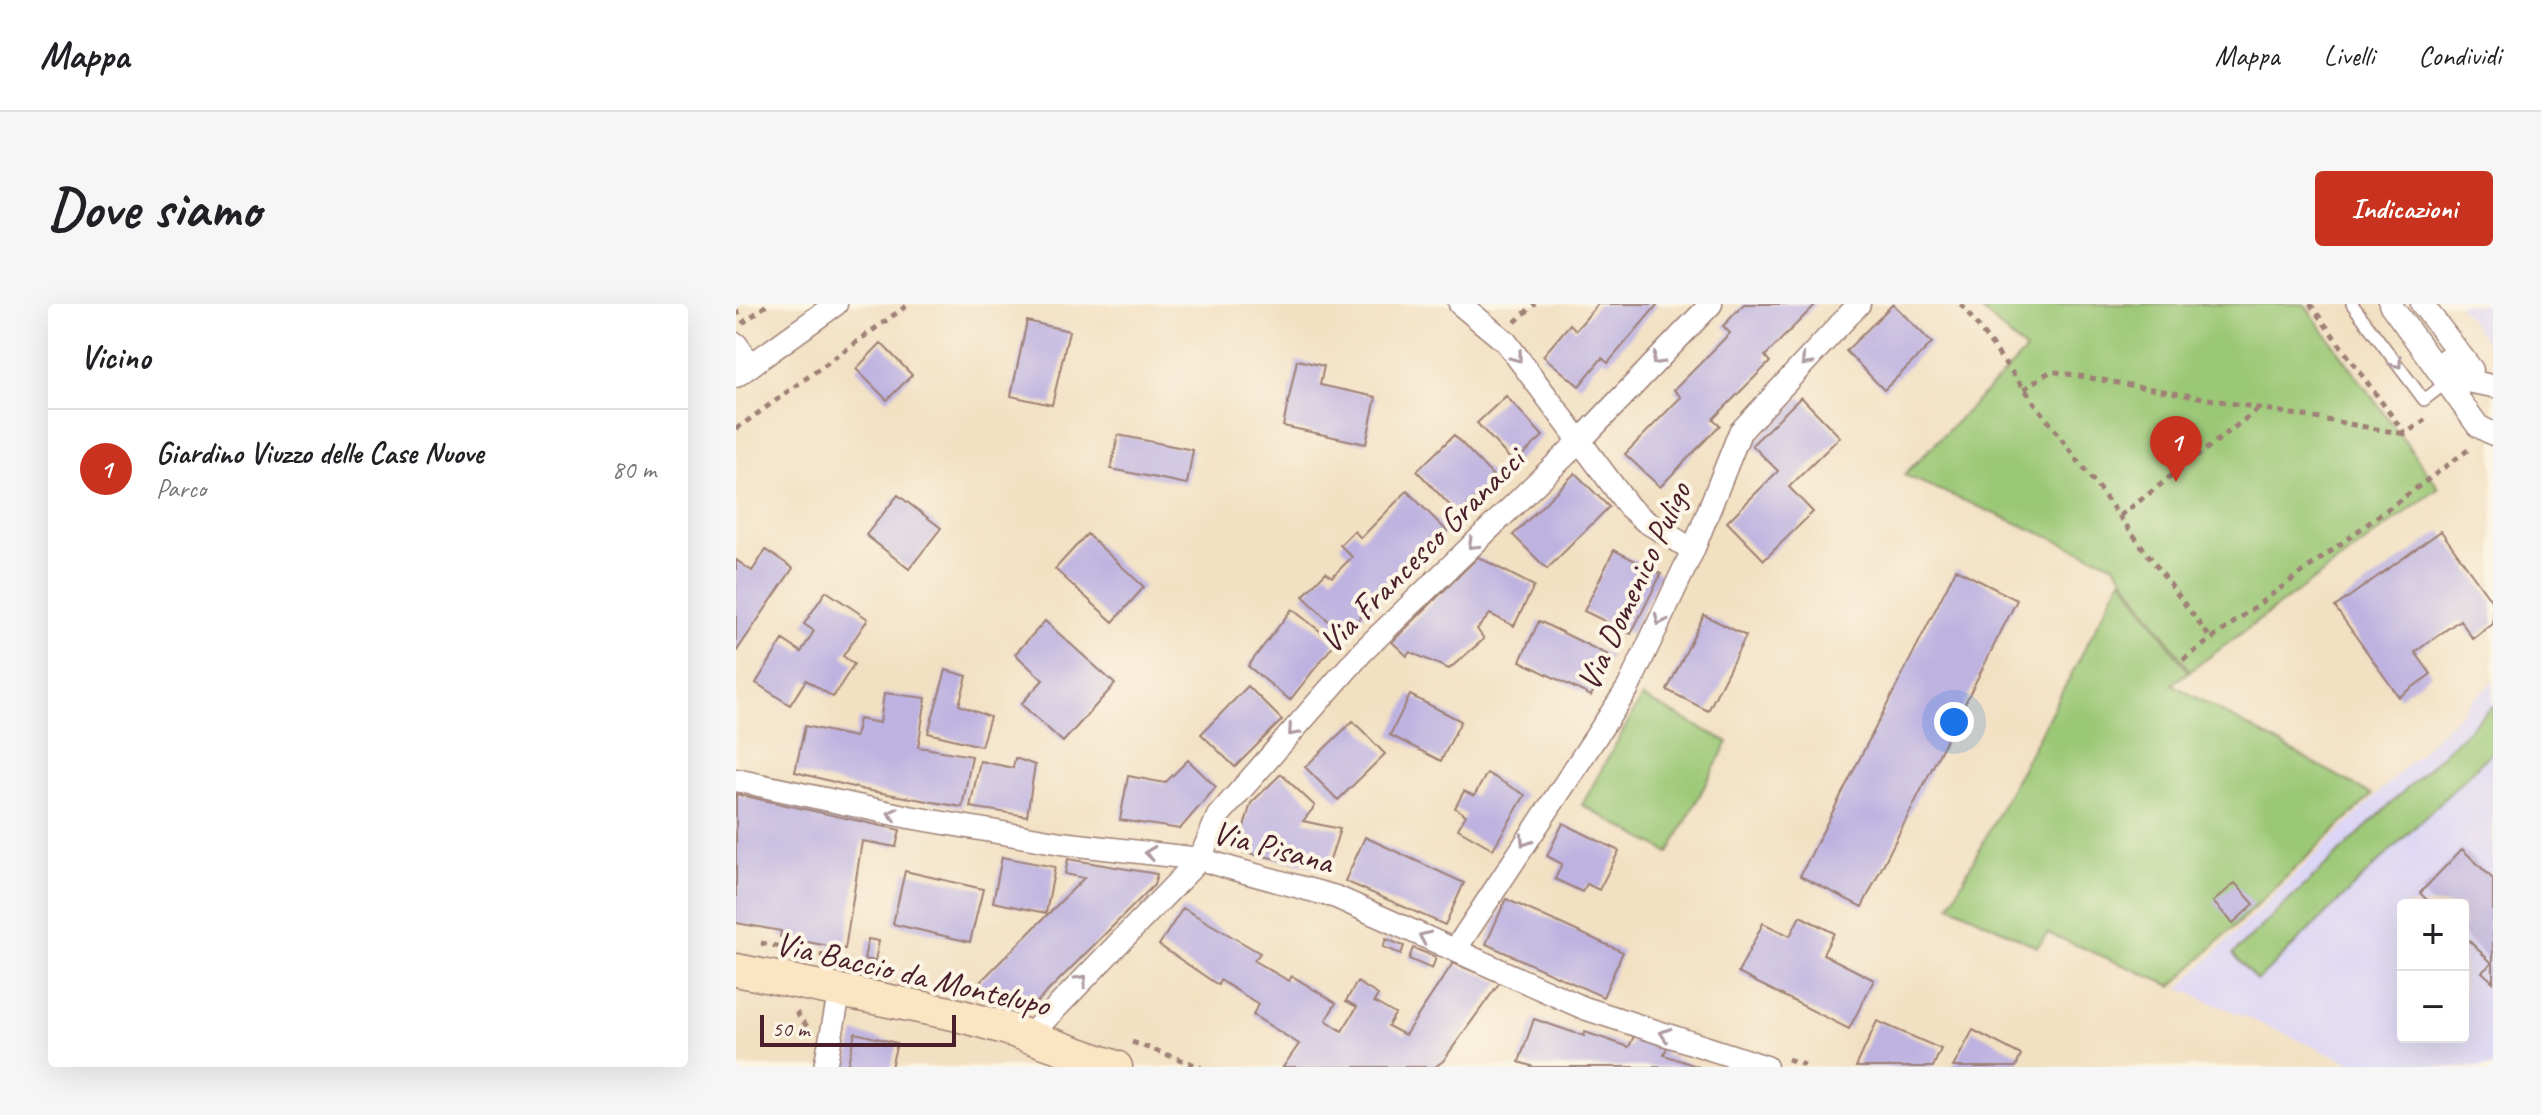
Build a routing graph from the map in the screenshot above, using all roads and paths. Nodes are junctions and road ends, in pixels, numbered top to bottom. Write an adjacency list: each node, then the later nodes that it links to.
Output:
1 (768, 304): 12 (path)
2 (836, 304): 14 (street)
3 (909, 304): 19 (path)
4 (1460, 304): 22 (street, one-way to 22)
5 (1711, 304): 22 (street, Via Francesco Granacci, one-way to 22)
6 (1859, 304): 24 (street, Via Domenico Puligo, one-way to 24)
7 (1961, 304): 16 (path)
8 (2352, 304): 15 (lane, one-way to 15)
9 (2390, 304): 15 (street)
10 (2405, 304): 17 (street)
11 (2422, 304): 17 (street)
12 (736, 310)
13 (736, 344): 14 (street)
14 (743, 371)
15 (2447, 382): 21 (street)
16 (2024, 389): 18 (path); 23 (path)
17 (2490, 391)
18 (2259, 408): 20 (path); 23 (path)
19 (736, 429)
20 (2405, 434)
21 (2485, 439): 25 (path)
22 (1581, 440): 24 (street); 28 (street, Via Francesco Granacci, one-way to 28)
23 (2120, 516): 25 (path)
24 (1693, 550): 29 (street, Via Domenico Puligo, one-way to 29)
25 (2211, 639): 26 (path)
26 (2183, 660)
27 (736, 780): 28 (street, Via Pisana, one-way to 27)
28 (1200, 859): 29 (street, Via Pisana, one-way to 28); 32 (street, one-way to 28)
29 (1455, 950): 36 (street, Via Pisana, one-way to 29)
30 (736, 970): 31 (street, Via Baccio da Montelupo)
31 (840, 990): 32 (street, Via Baccio da Montelupo); 34 (street)
32 (1029, 1036): 33 (street, Via Baccio da Montelupo)
33 (1074, 1060): 35 (street, Via Baccio da Montelupo)
34 (825, 1067)
35 (1116, 1067)
36 (1766, 1067)

